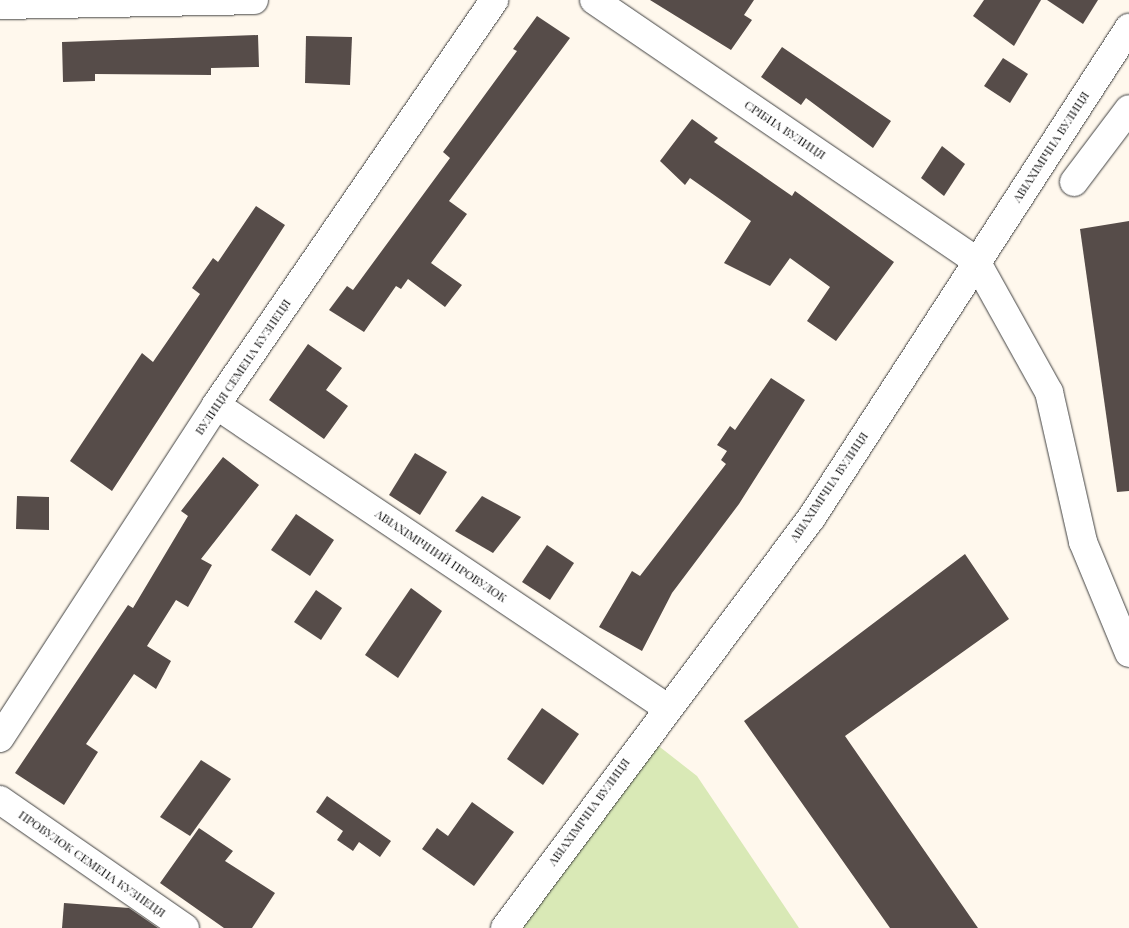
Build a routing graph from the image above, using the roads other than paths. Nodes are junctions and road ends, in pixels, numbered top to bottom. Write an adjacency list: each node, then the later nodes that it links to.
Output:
1 (254, 0): 4 (street)
2 (494, 0): 9 (street, ВУЛИЦЯ СЕМЕНА КУЗНЕЦЯ)
3 (594, 0): 8 (street, СРІБНА ВУЛИЦЯ)
4 (0, 5)
5 (1129, 28): 8 (street, АВІАХІМІЧНА ВУЛИЦЯ)
6 (1129, 109): 7 (street)
7 (1074, 182)
8 (976, 261): 10 (street); 11 (street, АВІАХІМІЧНА ВУЛИЦЯ)
9 (216, 405): 11 (street, АВІАХІМІЧНИЙ ПРОВУЛОК); 12 (street, ВУЛИЦЯ СЕМЕНА КУЗНЕЦЯ)
10 (1129, 653)
11 (666, 707): 15 (street, АВІАХІМІЧНА ВУЛИЦЯ)
12 (0, 738)
13 (0, 800): 14 (street, ПРОВУЛОК СЕМЕНА КУЗНЕЦЯ)
14 (185, 928)
15 (505, 928)

